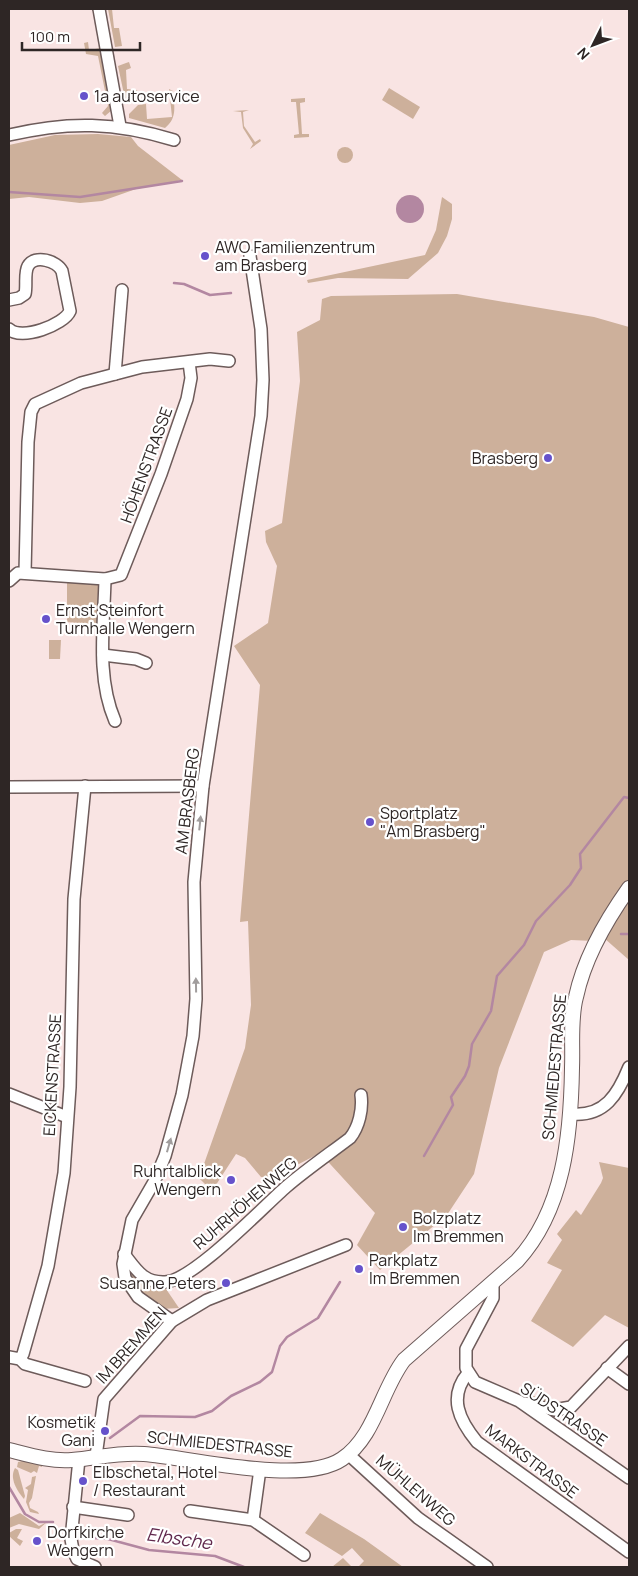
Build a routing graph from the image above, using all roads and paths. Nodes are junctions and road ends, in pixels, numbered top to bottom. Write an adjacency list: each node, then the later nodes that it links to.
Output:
1 (99, 9): 2 (street)
2 (120, 126): 3 (street); 4 (street)
3 (9, 135)
4 (174, 140)
5 (250, 256): 20 (street, AM BRASBERG)
6 (122, 290): 11 (street)
7 (9, 300): 8 (street)
8 (9, 329)
9 (229, 361): 10 (street)
10 (188, 362): 11 (street); 13 (street, HÖHENSTRASSE)
11 (115, 374): 12 (street)
12 (25, 573): 13 (street); 14 (street)
13 (105, 579): 15 (street)
14 (9, 580)
15 (103, 655): 16 (street); 17 (street)
16 (146, 663)
17 (115, 721)
18 (9, 786): 19 (street)
19 (85, 786): 20 (street); 26 (street, EICKENSTRASSE)
20 (203, 786): 28 (street, AM BRASBERG, one-way to 20)
21 (629, 888): 25 (main road, SCHMIEDESTRASSE)
22 (629, 1067): 25 (street)
23 (9, 1094): 26 (street)
24 (362, 1095): 28 (street, RUHRHÖHENWEG)
25 (571, 1114): 29 (main road, SCHMIEDESTRASSE)
26 (67, 1116): 32 (street, EICKENSTRASSE)
27 (346, 1245): 30 (street, IM BREMMEN)
28 (124, 1254): 30 (street, AM BRASBERG)
29 (493, 1282): 34 (street); 39 (main road, SCHMIEDESTRASSE)
30 (172, 1320): 40 (street, IM BREMMEN)
31 (629, 1346): 33 (street)
32 (14, 1358): 35 (street)
33 (607, 1368): 36 (street); 37 (street)
34 (468, 1373): 37 (street, SÜDSTRASSE); 48 (street, MARKSTRASSE)
35 (85, 1381)
36 (629, 1384)
37 (519, 1401): 43 (street, SÜDSTRASSE)
38 (9, 1450): 41 (main road, SCHMIEDESTRASSE)
39 (348, 1454): 42 (main road, SCHMIEDESTRASSE); 52 (street, MÜHLENWEG)
40 (96, 1456): 41 (main road, SCHMIEDESTRASSE); 42 (main road, SCHMIEDESTRASSE)
41 (79, 1459): 44 (street)
42 (260, 1468): 47 (street)
43 (629, 1478)
44 (73, 1507): 46 (street); 50 (street)
45 (190, 1511): 47 (street)
46 (128, 1515)
47 (253, 1520): 49 (street)
48 (629, 1552)
49 (304, 1555)
50 (76, 1563): 51 (street)
51 (94, 1567)
52 (487, 1567)

